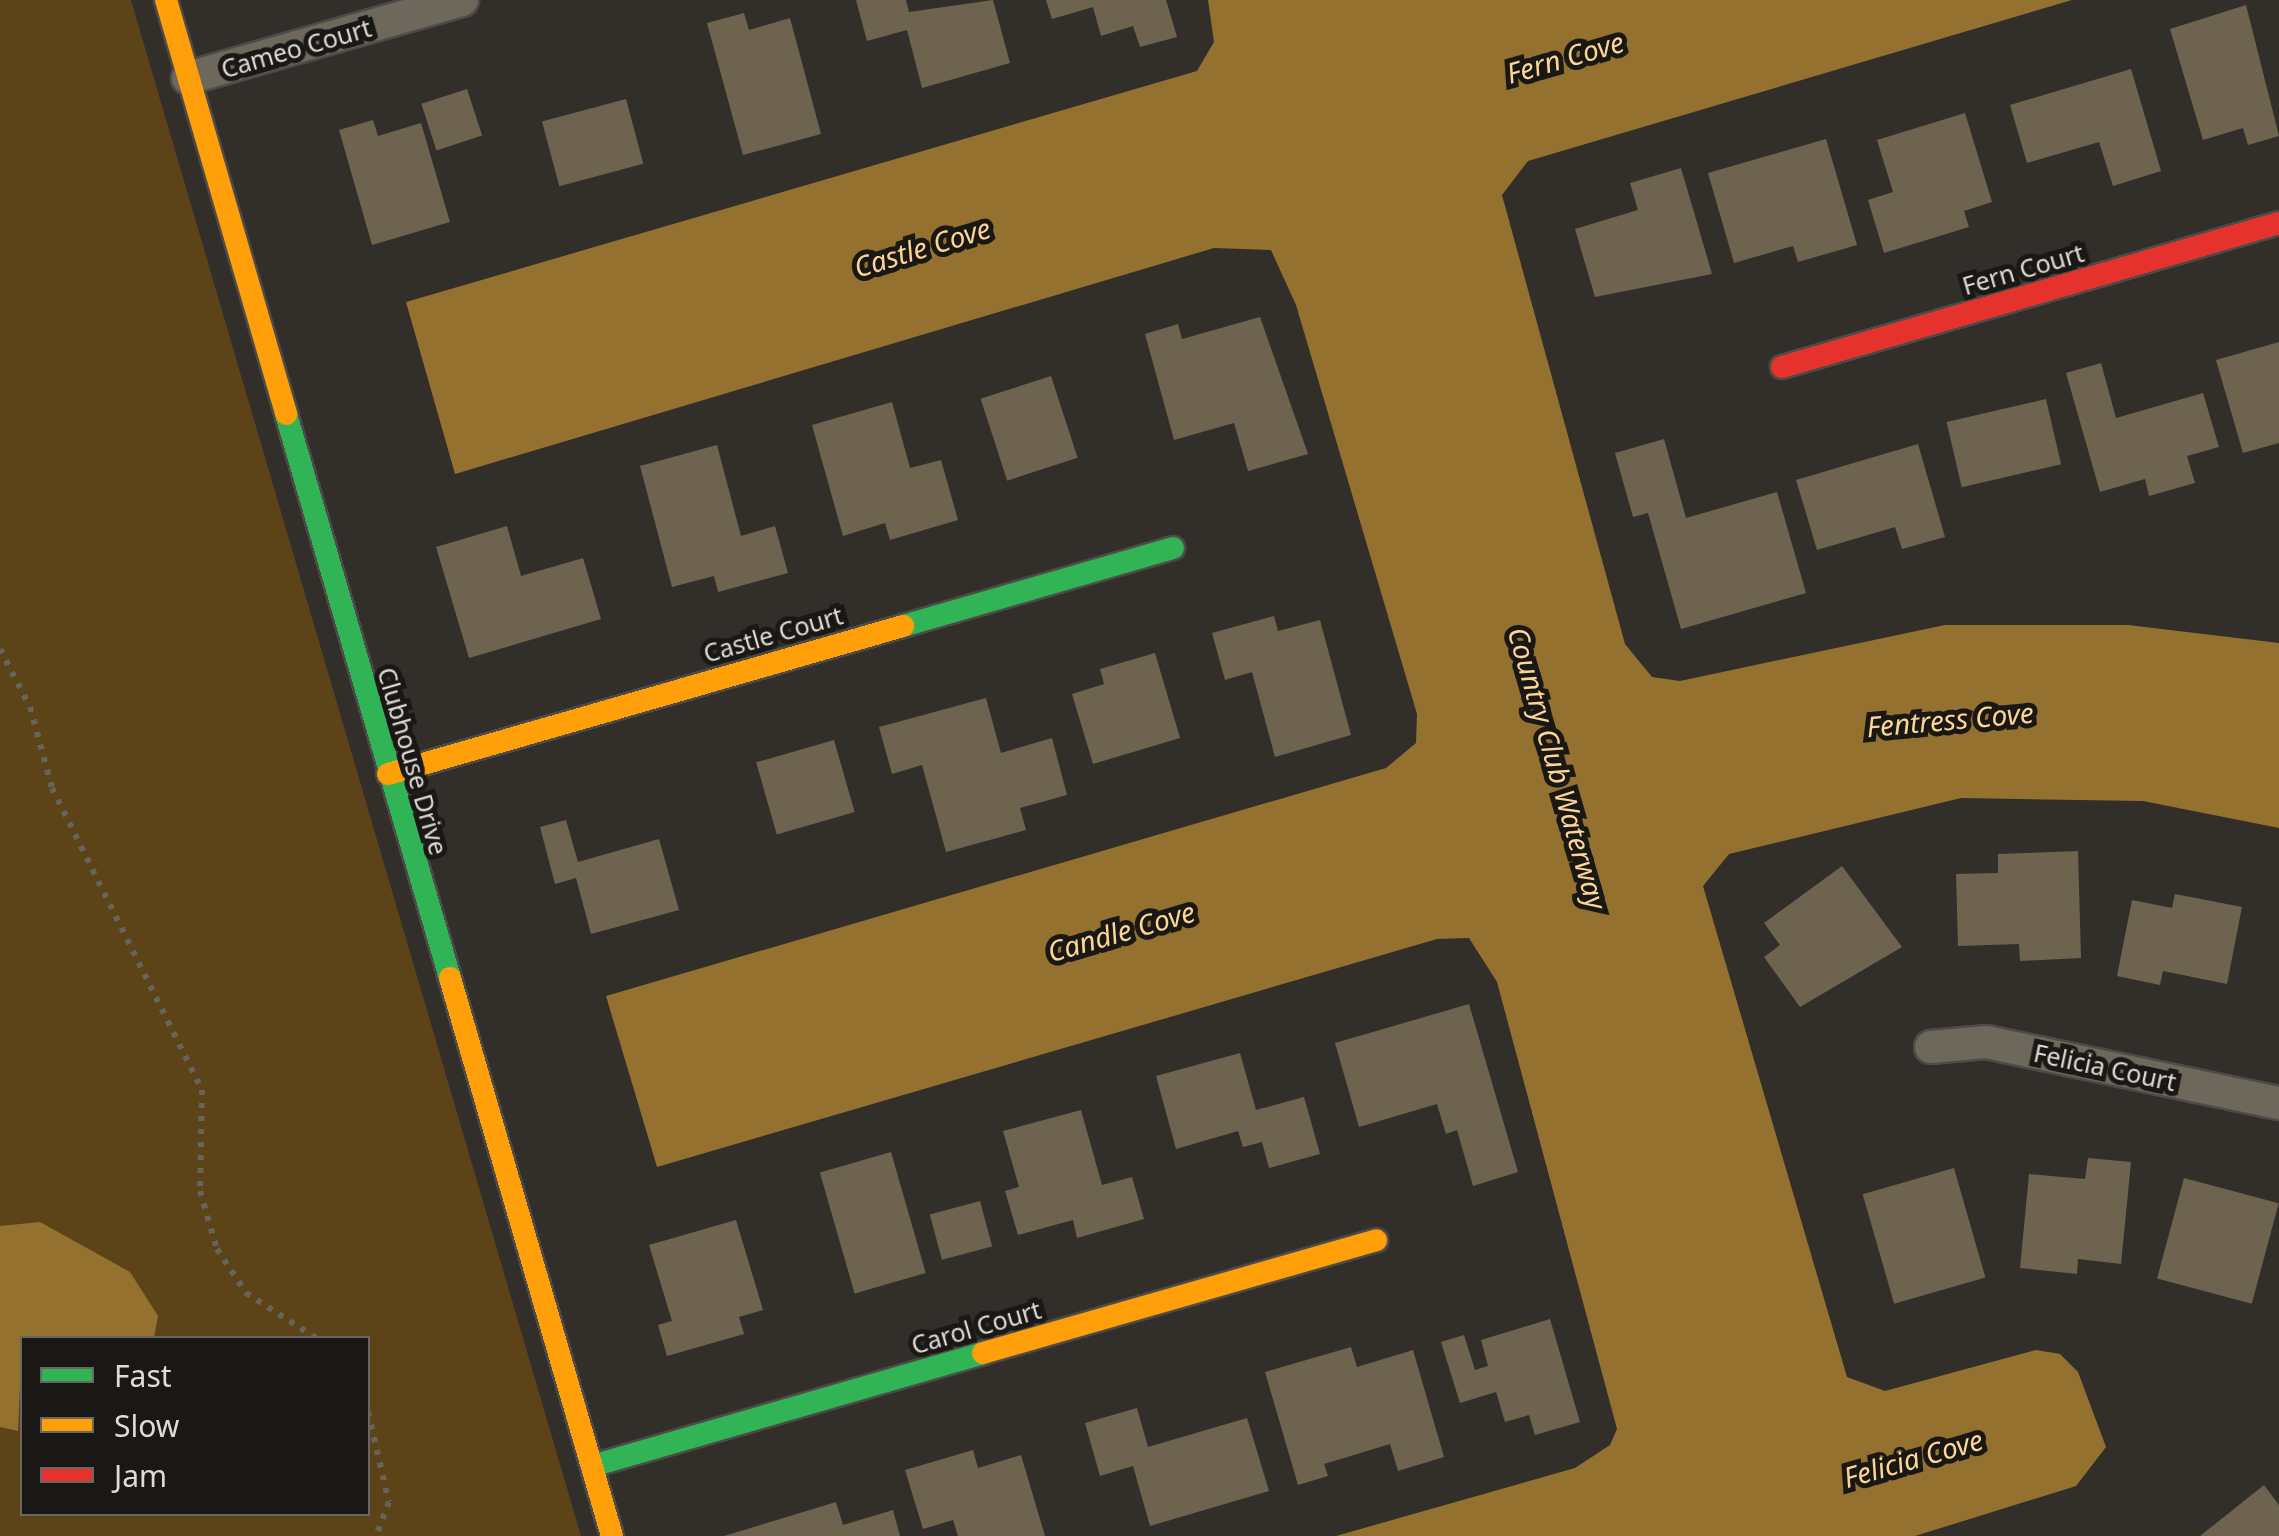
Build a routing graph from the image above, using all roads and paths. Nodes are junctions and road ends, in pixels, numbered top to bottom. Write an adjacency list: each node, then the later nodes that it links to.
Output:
1 (166, 0): 3 (street, Clubhouse Drive)
2 (462, 0): 3 (street, Cameo Court)
3 (188, 78): 8 (street, Clubhouse Drive)
4 (2279, 223): 5 (street, Fern Court)
5 (1782, 367)
6 (1173, 548): 8 (street, Castle Court)
7 (0, 649): 12 (path)
8 (388, 774): 14 (street, Clubhouse Drive)
9 (1931, 1047): 10 (street, Felicia Court)
10 (2279, 1103)
11 (1376, 1240): 14 (street, Carol Court)
12 (313, 1336)
13 (370, 1421): 15 (path)
14 (592, 1466): 16 (street, Clubhouse Drive)
15 (376, 1536)
16 (612, 1536)

